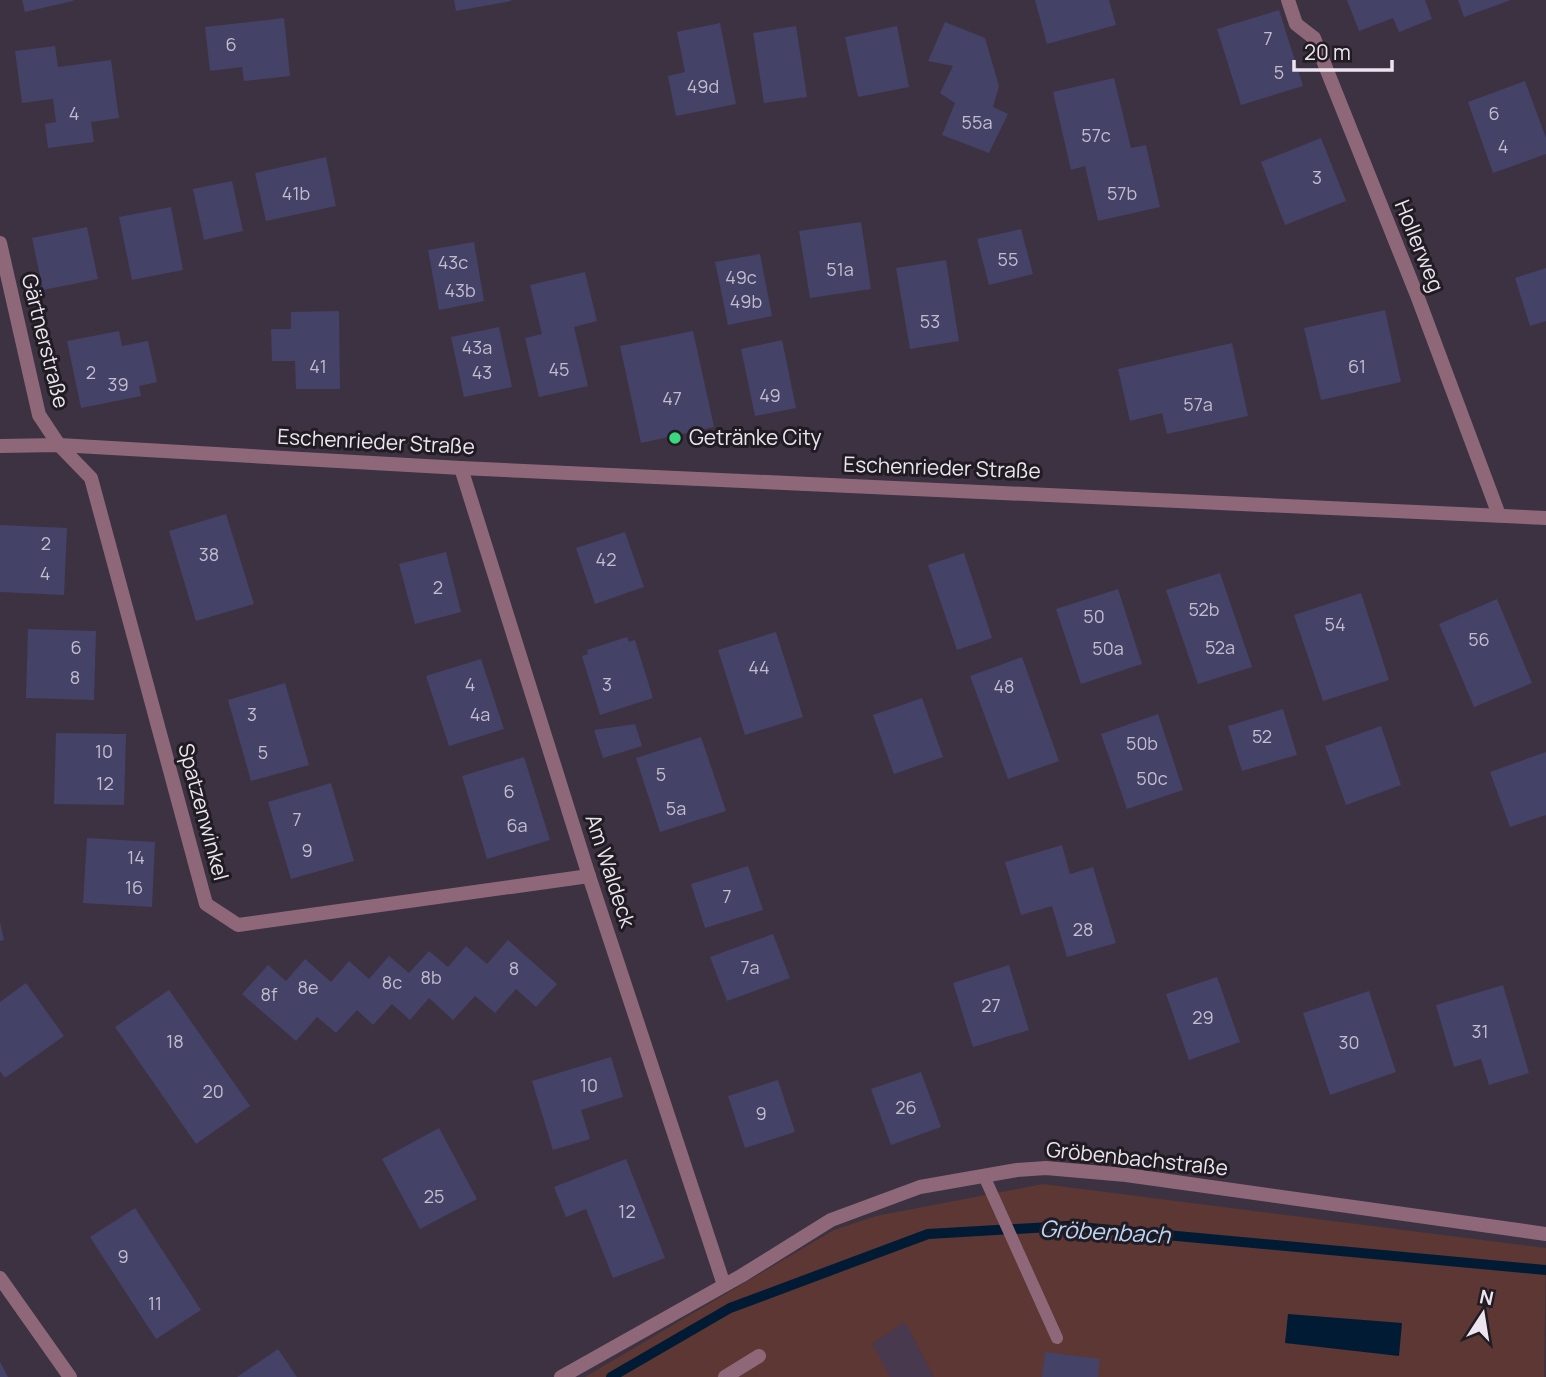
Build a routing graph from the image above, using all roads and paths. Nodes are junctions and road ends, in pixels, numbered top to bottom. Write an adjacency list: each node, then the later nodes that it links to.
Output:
1 (1288, 0): 6 (street, Hollerweg)
2 (0, 243): 3 (street, Gärtnerstraße)
3 (59, 445): 4 (street, Eschenrieder Straße); 5 (street, Eschenrieder Straße); 8 (street, Spatzenwinkel)
4 (0, 446)
5 (461, 468): 6 (street, Eschenrieder Straße); 8 (street, Am Waldeck)
6 (1499, 515): 7 (street, Eschenrieder Straße)
7 (1546, 518)
8 (589, 876): 12 (street, Am Waldeck)
9 (984, 1176): 10 (street, Gröbenbachstraße); 12 (street, Gröbenbachstraße); 13 (lane)
10 (1546, 1234)
11 (0, 1278): 15 (street)
12 (724, 1286): 16 (street, Gröbenbachstraße)
13 (1057, 1338)
14 (760, 1356): 17 (street)
15 (70, 1377)
16 (561, 1377)
17 (725, 1377)

